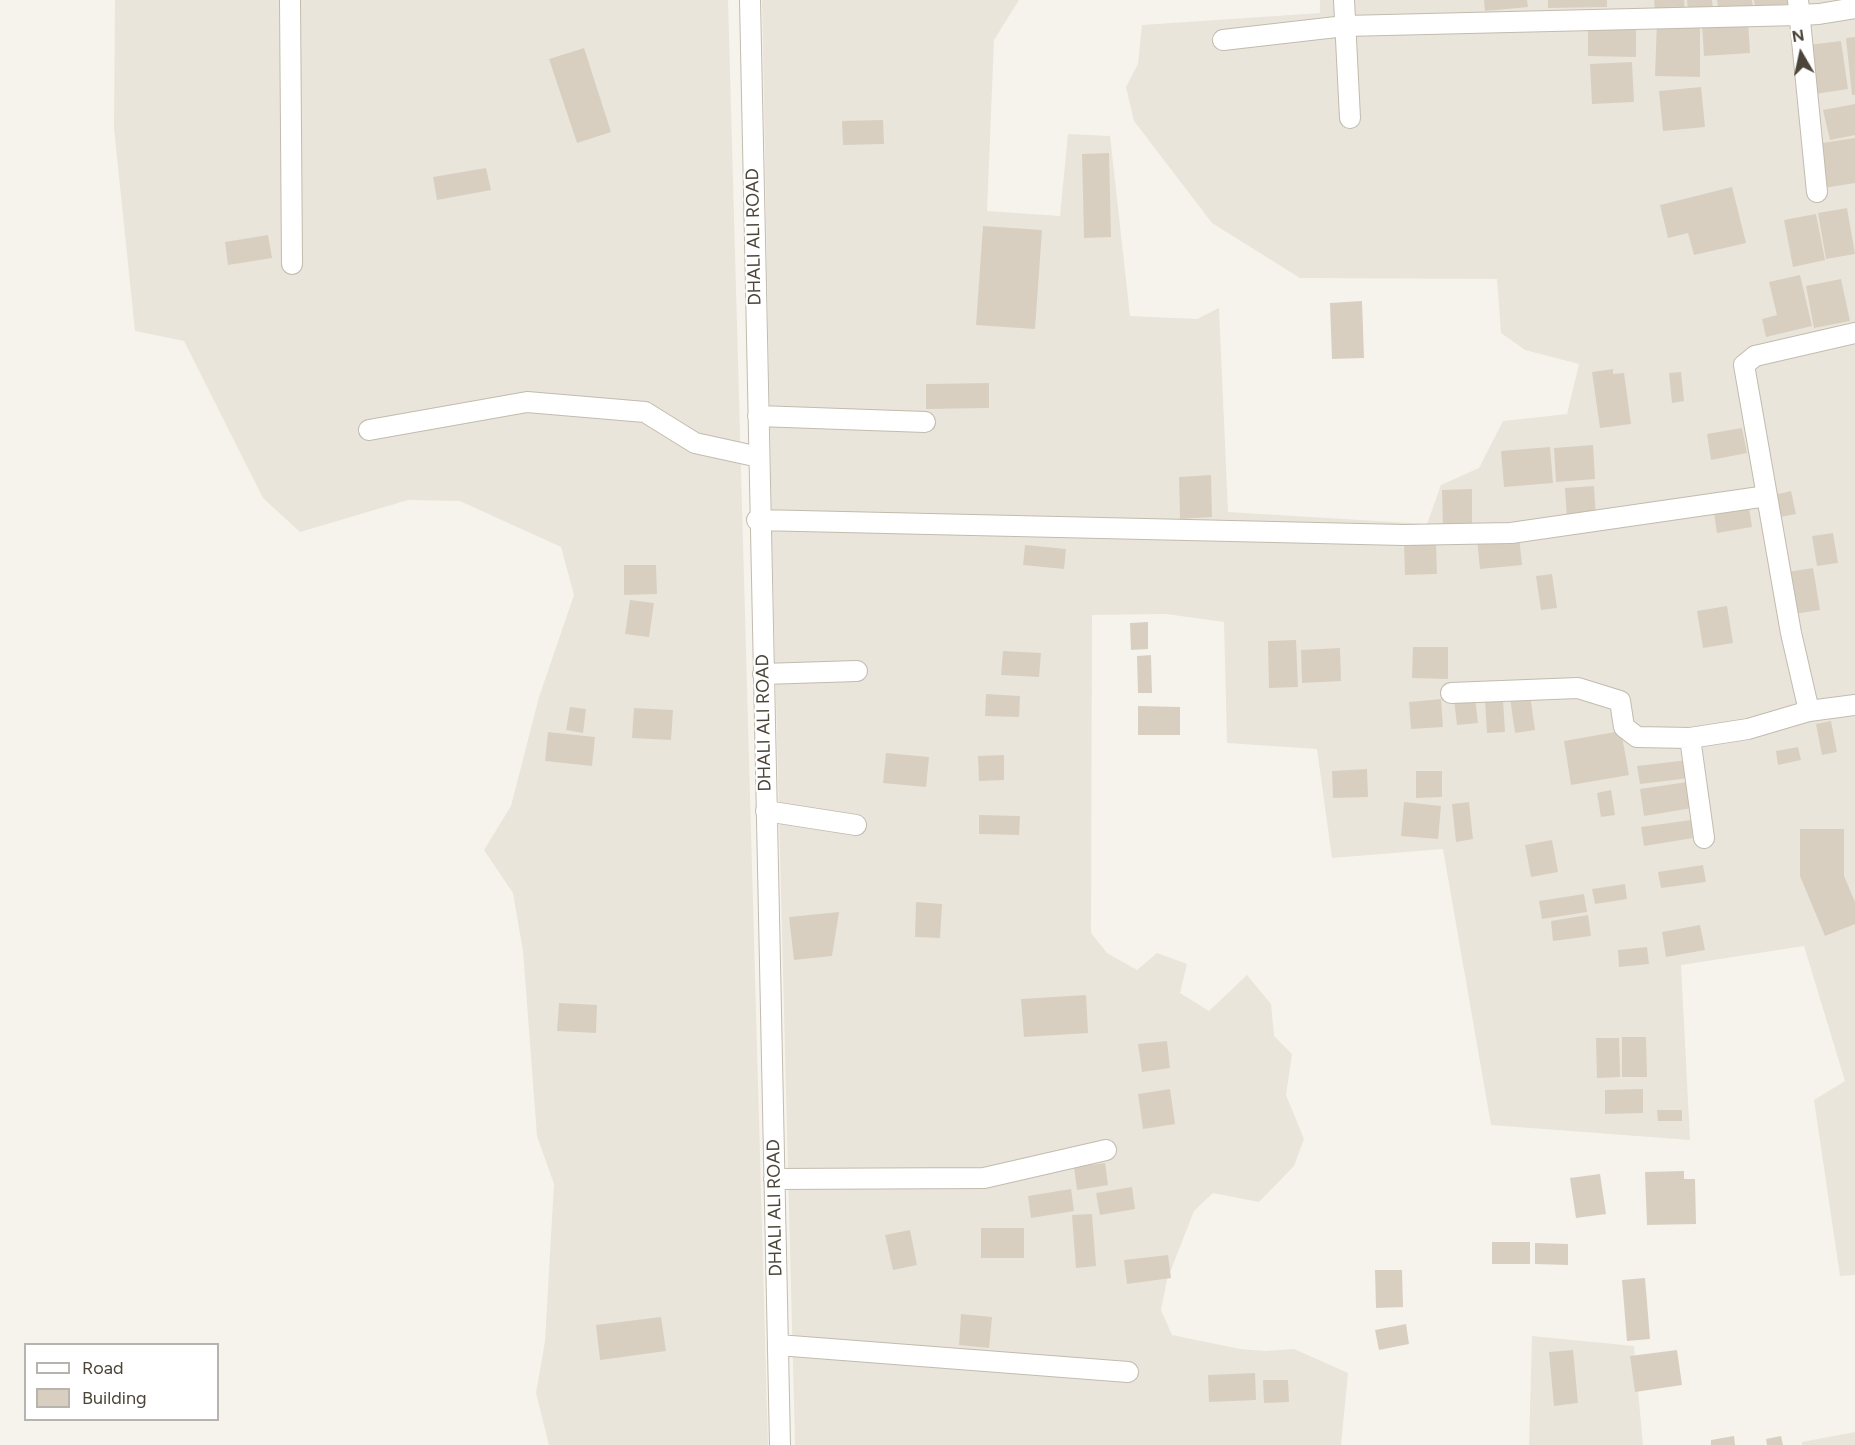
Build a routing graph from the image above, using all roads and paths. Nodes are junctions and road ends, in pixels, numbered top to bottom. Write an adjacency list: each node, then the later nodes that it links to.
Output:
1 (290, 0): 10 (street)
2 (750, 0): 12 (street, DHALI ALI ROAD)
3 (1344, 0): 6 (street)
4 (1798, 8): 5 (street); 6 (street); 9 (street)
5 (1855, 8)
6 (1346, 26): 7 (street); 8 (street)
7 (1223, 40)
8 (1350, 118)
9 (1817, 192)
10 (292, 264)
11 (1855, 333): 16 (street)
12 (758, 416): 13 (street); 15 (street, DHALI ALI ROAD)
13 (925, 422)
14 (369, 430): 15 (street)
15 (759, 457): 17 (street, DHALI ALI ROAD)
16 (1767, 496): 17 (street); 22 (street)
17 (758, 520): 19 (street, DHALI ALI ROAD)
18 (857, 671): 19 (street)
19 (763, 674): 24 (street, DHALI ALI ROAD)
20 (1451, 693): 23 (street)
21 (1855, 705): 22 (street)
22 (1809, 711): 23 (street)
23 (1690, 738): 26 (street)
24 (766, 811): 25 (street); 28 (street, DHALI ALI ROAD)
25 (855, 825)
26 (1704, 838)
27 (1106, 1150): 28 (street)
28 (774, 1179): 29 (street, DHALI ALI ROAD)
29 (777, 1345): 30 (street); 31 (street, DHALI ALI ROAD)
30 (1128, 1372)
31 (780, 1445)

